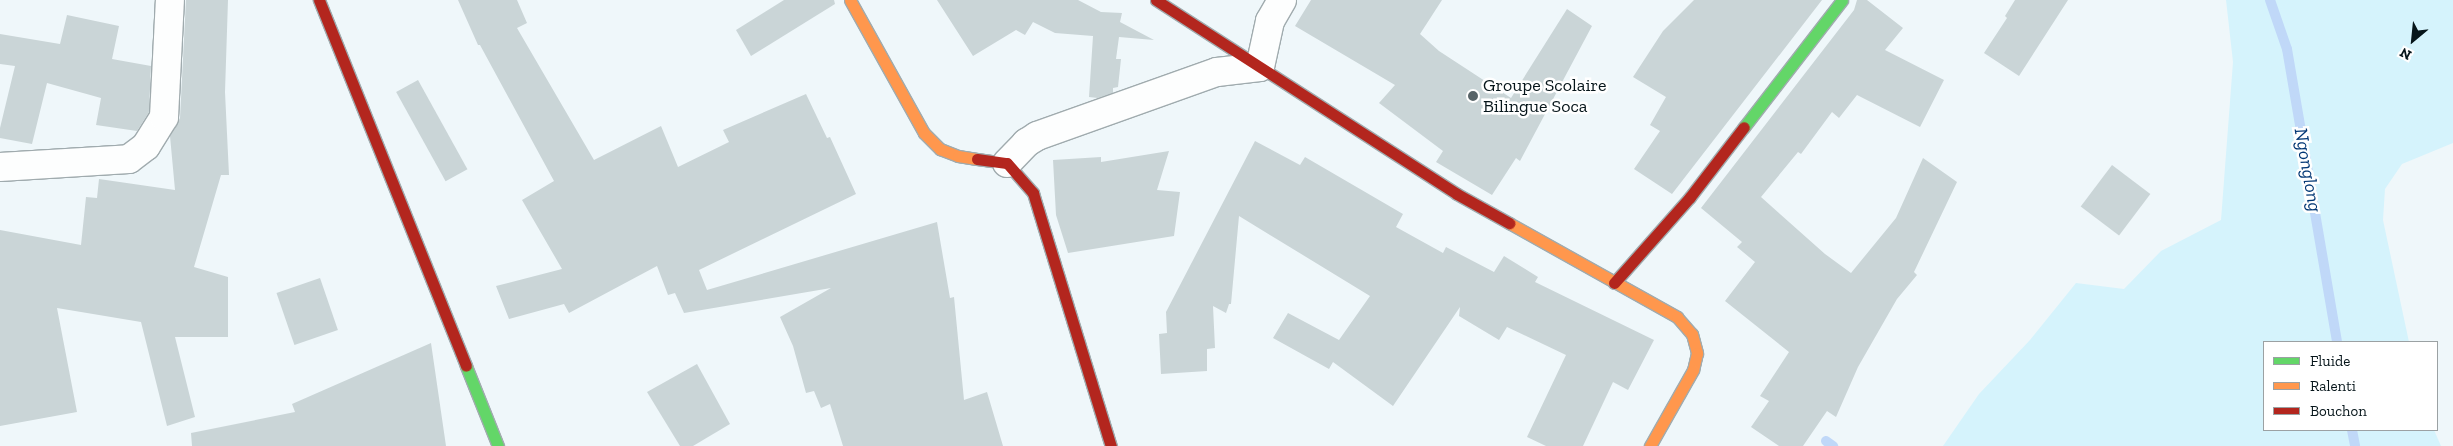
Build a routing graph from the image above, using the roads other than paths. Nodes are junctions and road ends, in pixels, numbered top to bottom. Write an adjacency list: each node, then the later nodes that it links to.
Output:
1 (170, 0): 9 (street)
2 (319, 0): 11 (street)
3 (850, 0): 8 (street)
4 (1156, 0): 7 (street)
5 (1282, 0): 7 (street)
6 (1842, 0): 10 (street)
7 (1260, 66): 8 (street); 10 (street)
8 (1008, 164): 12 (street)
9 (0, 167)
10 (1614, 283): 13 (street)
11 (498, 446)
12 (1111, 446)
13 (1650, 446)

